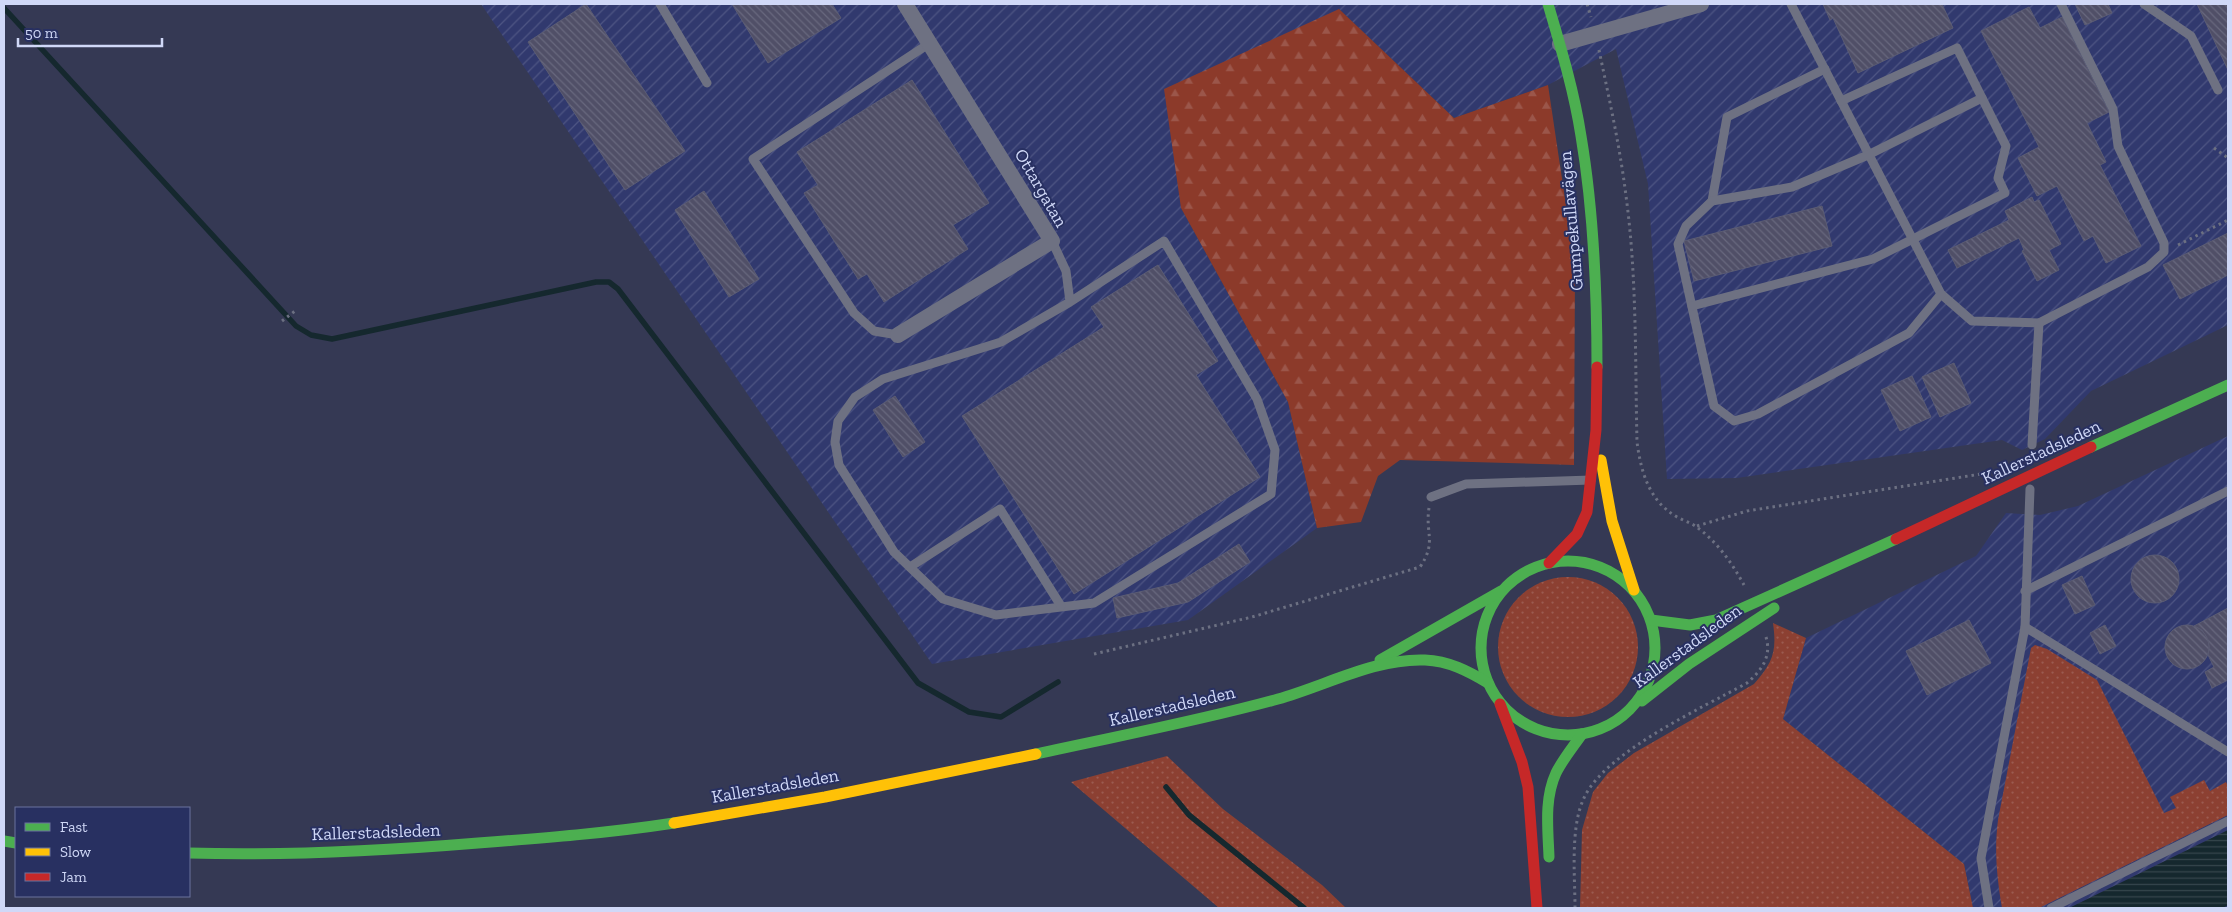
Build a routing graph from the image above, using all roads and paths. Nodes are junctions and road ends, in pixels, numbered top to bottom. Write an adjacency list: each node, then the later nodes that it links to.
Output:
1 (660, 4): 13 (lane)
2 (905, 4): 10 (street, Ottargatan)
3 (1548, 4): 11 (main road, Gumpekullavägen)
4 (1587, 4): 9 (path)
5 (1701, 4): 9 (street)
6 (1791, 4): 12 (lane)
7 (2061, 4): 24 (lane)
8 (2144, 4): 14 (lane)
9 (1596, 34): 11 (street); 40 (path)
10 (930, 43): 23 (street, Ottargatan); 31 (lane)
11 (1560, 44): 33 (main road, Gumpekullavägen)
12 (1825, 69): 16 (lane); 20 (lane)
13 (708, 83)
14 (2218, 90)
15 (1982, 98): 16 (lane); 18 (lane); 22 (lane)
16 (1841, 101): 18 (lane)
17 (2214, 148): 19 (path)
18 (1868, 154): 20 (lane); 22 (lane)
19 (2228, 158)
20 (1712, 201): 27 (lane)
21 (2228, 220): 24 (path)
22 (1914, 240): 25 (lane); 27 (lane)
23 (1052, 241): 26 (lane); 31 (street, Ottargatan)
24 (2164, 252): 30 (lane)
25 (1941, 294): 27 (lane); 30 (lane)
26 (1070, 302): 43 (lane); 48 (lane)
27 (1692, 306)
28 (295, 311): 29 (path)
29 (282, 322)
30 (2038, 323): 34 (lane)
31 (898, 335)
32 (2228, 385): 41 (main road, Kallerstadsleden)
33 (1597, 438): 36 (main road, Gumpekullavägen); 44 (main road, Gumpekullavägen)
34 (2032, 445)
35 (1984, 473): 40 (path)
36 (1591, 480): 39 (lane); 42 (main road, Gumpekullavägen)
37 (2030, 489): 47 (lane)
38 (2228, 492): 47 (lane)
39 (1431, 497): 52 (path)
40 (1697, 526): 45 (path)
41 (1869, 552): 49 (main road, Kallerstadsleden); 56 (main road, Kallerstadsleden)
42 (1549, 563): 44 (main road); 46 (main road)
43 (910, 567): 48 (lane); 48 (lane)
44 (1634, 590): 49 (main road)
45 (1747, 590)
46 (1502, 591): 53 (main road, Kallerstadsleden); 54 (main road)
47 (2025, 591): 50 (lane)
48 (1061, 606)
49 (1651, 620): 56 (main road)
50 (2025, 627): 58 (lane); 64 (lane)
51 (1766, 634): 63 (path)
52 (1094, 654)
53 (1357, 673): 54 (main road, Kallerstadsleden); 60 (main road, Kallerstadsleden)
54 (1488, 683): 55 (main road)
55 (1500, 703): 57 (main road); 62 (main road)
56 (1630, 710): 57 (main road)
57 (1582, 734): 61 (main road)
58 (2228, 752)
59 (2228, 821): 65 (lane)
60 (190, 853)
61 (1549, 864)
62 (1536, 908)
63 (1574, 908)
64 (1989, 908)
65 (2051, 908)

